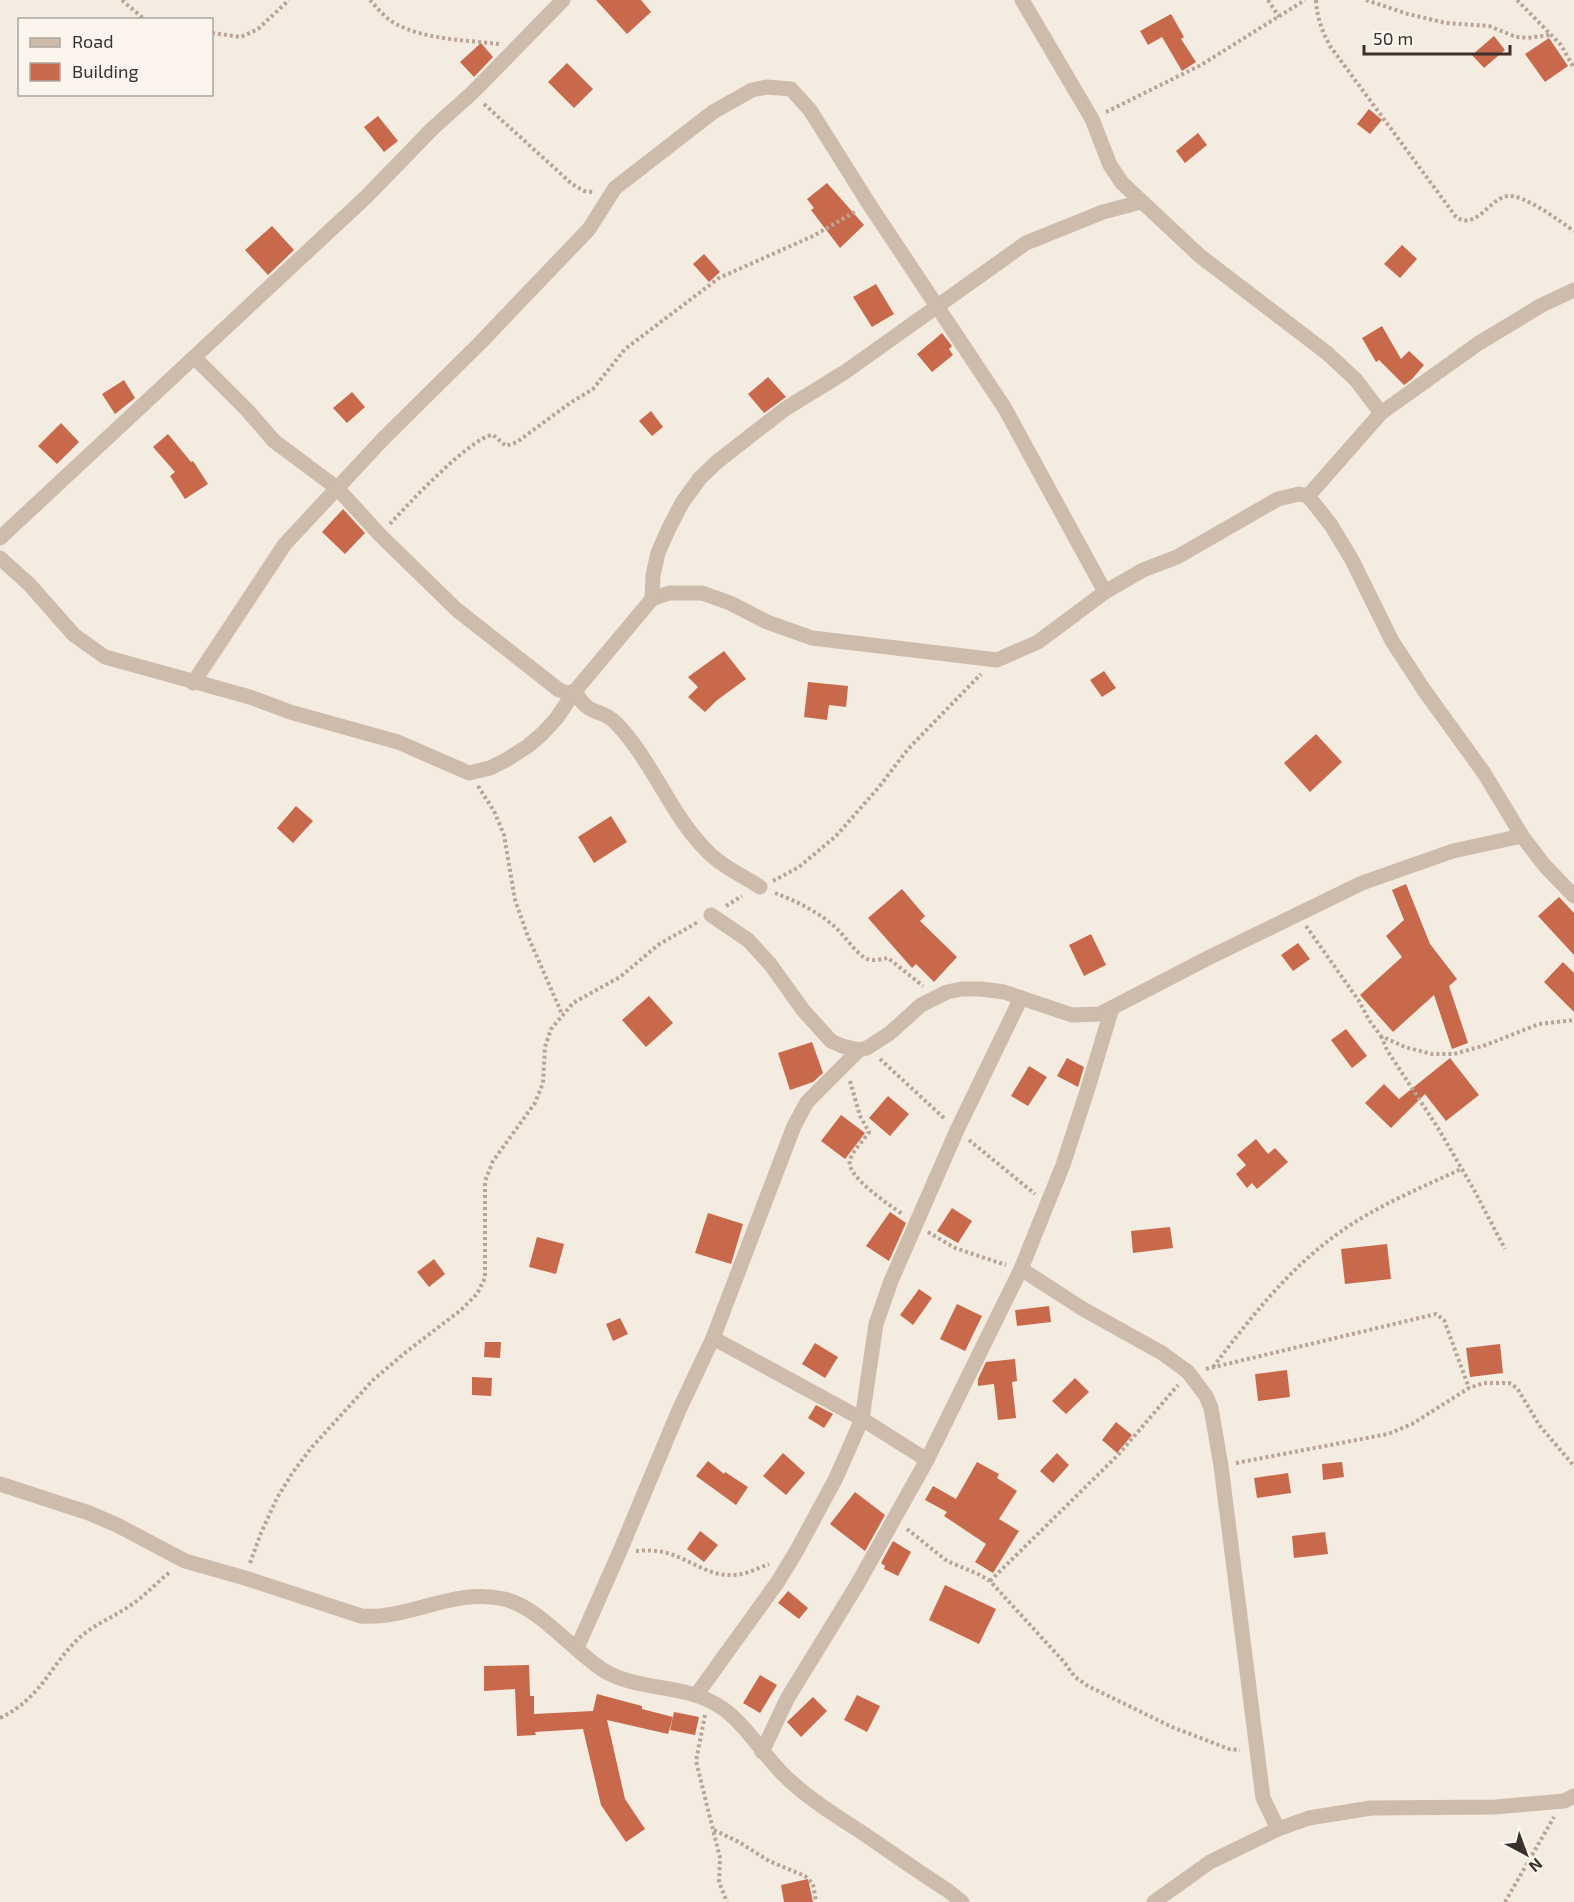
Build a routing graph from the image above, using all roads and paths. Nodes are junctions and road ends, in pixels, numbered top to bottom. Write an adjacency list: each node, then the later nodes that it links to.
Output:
1 (122, 0): 12 (path)
2 (290, 0): 13 (path)
3 (370, 0): 15 (path)
4 (563, 0): 15 (street)
5 (1022, 0): 18 (street)
6 (1268, 0): 11 (path)
7 (1305, 0): 11 (path)
8 (1316, 0): 22 (path)
9 (1366, 0): 14 (path)
10 (1517, 0): 14 (path)
11 (1279, 17): 18 (path)
12 (143, 18)
13 (213, 33)
14 (1550, 34): 16 (path)
15 (517, 47): 17 (street)
16 (1574, 68)
17 (472, 93): 19 (path); 25 (street)
18 (1092, 118): 20 (street)
19 (615, 188): 21 (street); 27 (street)
20 (1141, 202): 24 (street); 26 (street)
21 (869, 204): 24 (street); 29 (path)
22 (1574, 231)
23 (1574, 290): 26 (street)
24 (936, 305): 32 (street); 33 (street)
25 (195, 358): 27 (street); 30 (street)
26 (1381, 413): 28 (street)
27 (337, 488): 29 (street); 35 (street)
28 (1308, 496): 32 (street); 38 (street)
29 (381, 536): 36 (street)
30 (0, 538)
31 (0, 558): 35 (street)
32 (1105, 592): 34 (street)
33 (652, 599): 34 (street); 36 (street)
34 (997, 660): 39 (path)
35 (193, 683): 37 (street)
36 (575, 691): 37 (street); 39 (street)
37 (469, 773): 46 (path)
38 (1522, 836): 40 (street); 42 (street)
39 (760, 887): 41 (path); 43 (path)
40 (1574, 896)
41 (711, 915): 46 (path); 49 (street)
42 (1298, 915): 45 (street); 48 (path)
43 (936, 997): 44 (street); 49 (street)
44 (1021, 998): 45 (street); 51 (street)
45 (1112, 1008): 53 (street)
46 (562, 1014): 70 (path)
47 (1574, 1020): 48 (path)
48 (1381, 1036): 52 (path)
49 (863, 1049): 50 (street); 51 (path)
50 (843, 1066): 54 (path); 57 (street)
51 (957, 1130): 53 (path); 54 (street)
52 (1461, 1169): 55 (path); 58 (path)
53 (1047, 1204): 56 (street)
54 (916, 1225): 56 (path); 61 (street)
55 (1504, 1249)
56 (1021, 1269): 59 (street); 62 (street)
57 (713, 1338): 61 (street); 67 (street)
58 (1212, 1367): 59 (path); 60 (path)
59 (1188, 1372): 63 (street); 71 (path)
60 (1469, 1388): 63 (path); 64 (path)
61 (862, 1419): 62 (street); 68 (street)
62 (927, 1460): 66 (street)
63 (1221, 1466): 75 (street)
64 (1574, 1466)
65 (0, 1484): 69 (street)
66 (896, 1517): 71 (path); 76 (street)
67 (620, 1551): 68 (path); 72 (street)
68 (796, 1552): 73 (street)
69 (185, 1561): 70 (street); 74 (path)
70 (245, 1578): 72 (street)
71 (990, 1581): 75 (path)
72 (577, 1648): 73 (street)
73 (702, 1697): 76 (street); 79 (path)
74 (0, 1718)
75 (1257, 1751): 78 (street)
76 (762, 1752): 82 (street)
77 (1569, 1798): 78 (street); 84 (path)
78 (1278, 1829): 83 (street)
79 (714, 1830): 80 (path); 81 (path)
80 (727, 1902)
81 (816, 1902)
82 (962, 1902)
83 (1154, 1902)
84 (1505, 1902)

